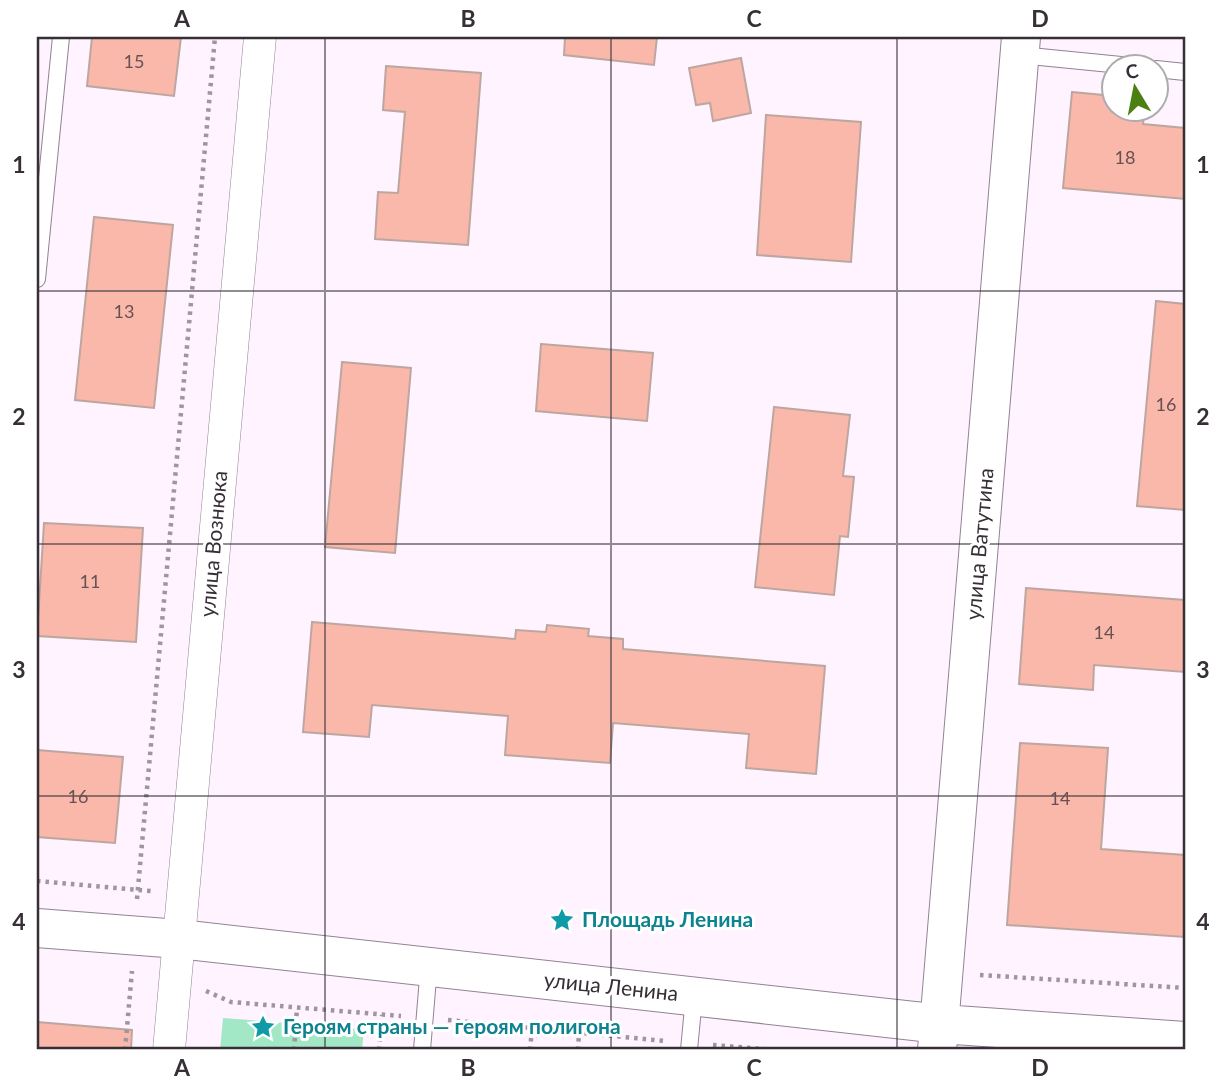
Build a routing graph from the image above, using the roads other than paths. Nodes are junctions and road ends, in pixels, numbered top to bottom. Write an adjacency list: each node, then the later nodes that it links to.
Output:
1 (61, 37): 5 (lane)
2 (260, 37): 7 (street, улица Вознюка)
3 (1020, 46): 4 (lane); 10 (street, улица Ватутина)
4 (1100, 60)
5 (37, 279)
6 (37, 928): 7 (street, улица Ленина)
7 (179, 939): 8 (street, улица Ленина); 13 (street, улица Вознюка)
8 (429, 966): 9 (street, улица Ленина); 14 (lane)
9 (694, 996): 10 (street, улица Ленина); 12 (lane)
10 (939, 1037): 11 (street, улица Ленина)
11 (1185, 1041)
12 (689, 1046)
13 (169, 1050)
14 (422, 1050)

